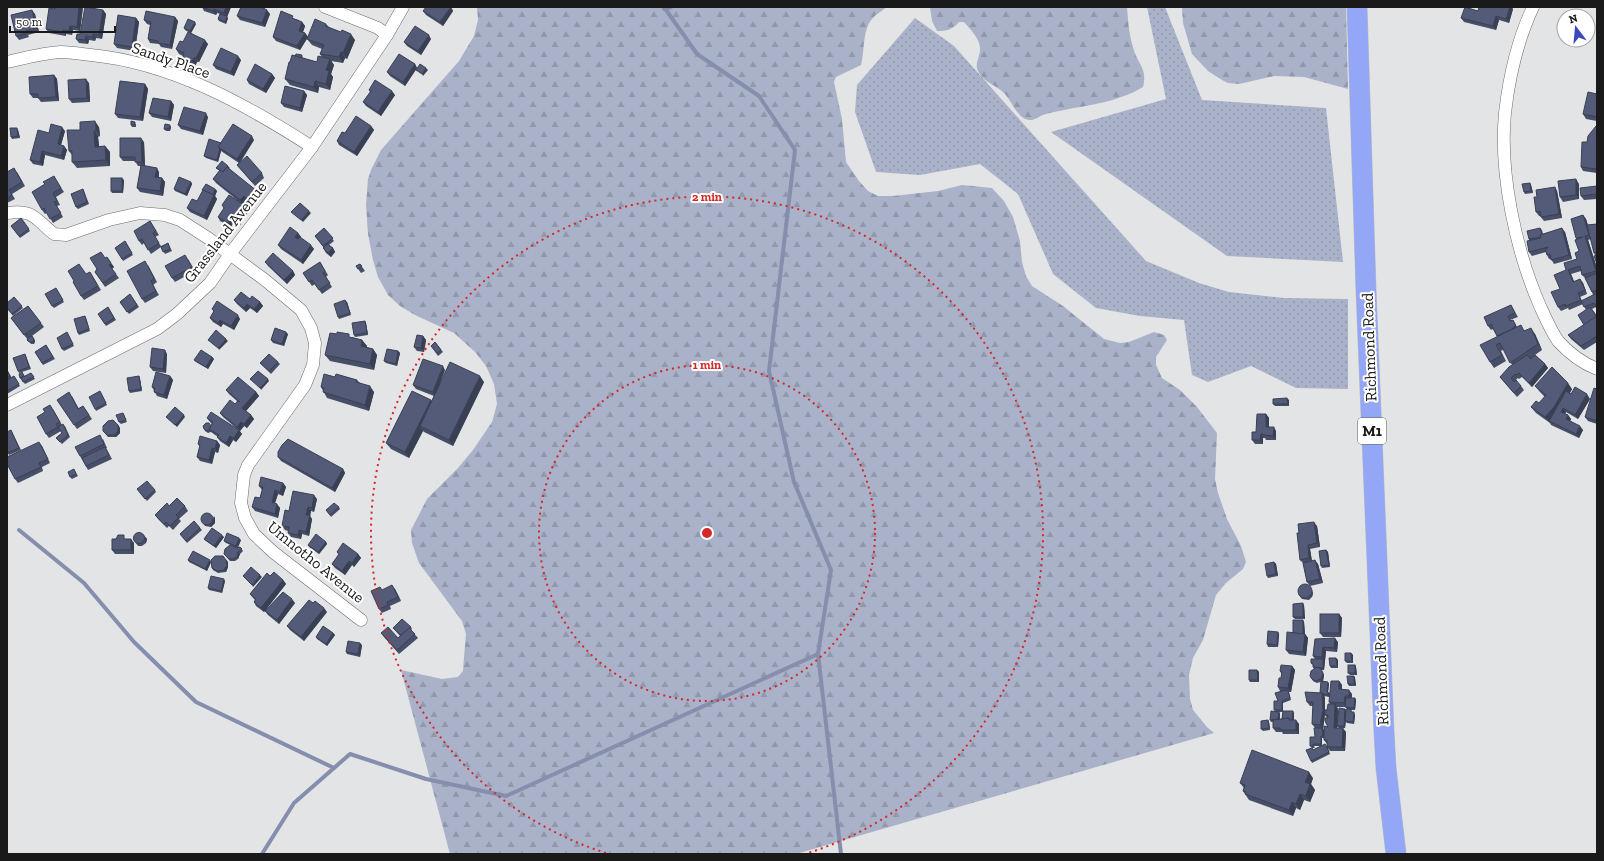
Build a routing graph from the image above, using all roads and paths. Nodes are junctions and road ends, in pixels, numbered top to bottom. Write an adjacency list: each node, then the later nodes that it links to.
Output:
1 (325, 7): 5 (street)
2 (403, 7): 5 (street, Grassland Avenue)
3 (1357, 7): 13 (highway, Richmond Road / M1)
4 (1533, 7): 10 (street)
5 (387, 35): 7 (street, Grassland Avenue)
6 (7, 62): 7 (street, Sandy Place)
7 (312, 147): 9 (street, Grassland Avenue)
8 (7, 213): 9 (street, Umnotho Avenue)
9 (230, 254): 11 (street, Grassland Avenue); 12 (street, Umnotho Avenue)
10 (1597, 370)
11 (7, 406)
12 (361, 620)
13 (1396, 854)

